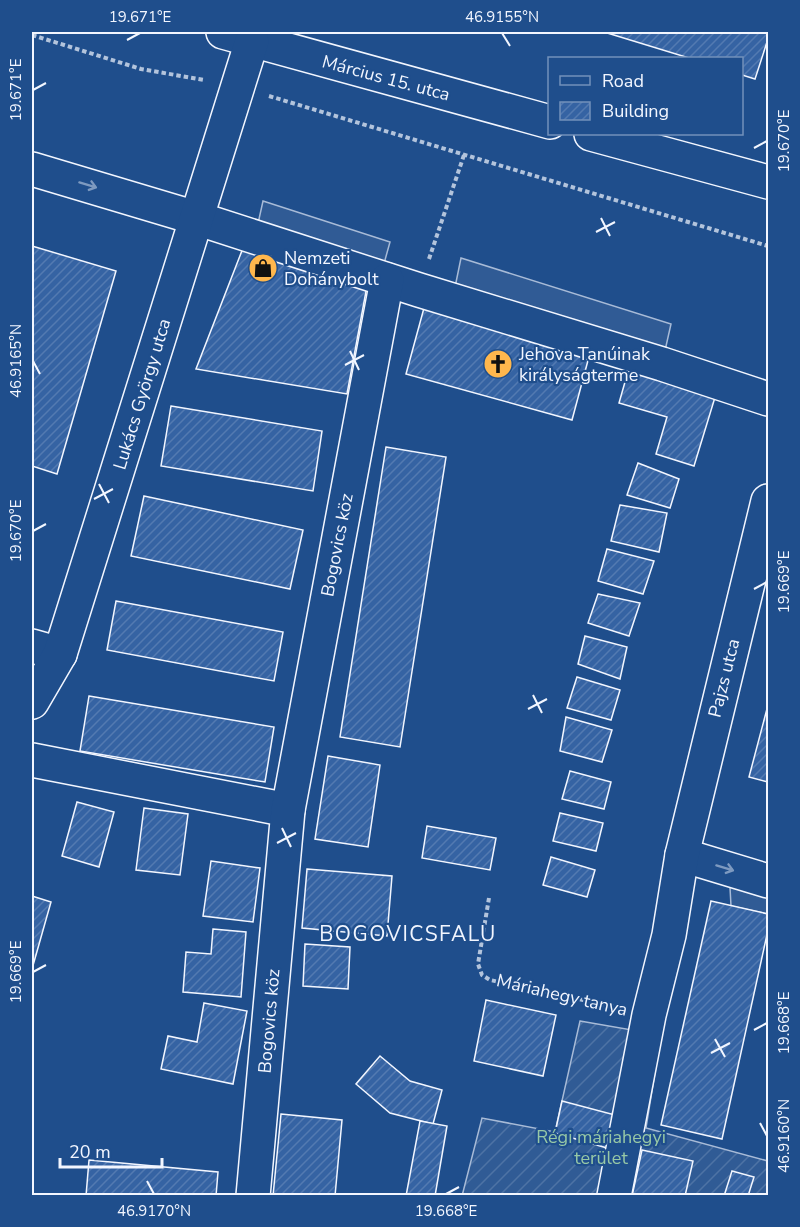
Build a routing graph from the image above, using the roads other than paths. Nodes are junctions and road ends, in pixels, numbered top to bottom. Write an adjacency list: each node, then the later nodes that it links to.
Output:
1 (237, 36): 2 (street, Március 15. utca); 6 (street, Lukács György utca)
2 (548, 122)
3 (595, 135): 5 (street)
4 (32, 168): 6 (street, one-way to 6)
5 (768, 182)
6 (196, 218): 7 (street); 10 (street, Lukács György utca)
7 (387, 280): 8 (street); 13 (street, Bogovics köz)
8 (768, 399)
9 (768, 501): 14 (street, Pajzs utca)
10 (46, 650): 11 (street, Lukács György utca)
11 (32, 702)
12 (32, 760): 13 (street)
13 (288, 810): 16 (street, Bogovics köz)
14 (682, 855): 15 (street, one-way to 15); 17 (street, Máriahegy tanya)
15 (768, 881)
16 (253, 1196)
17 (614, 1196)

